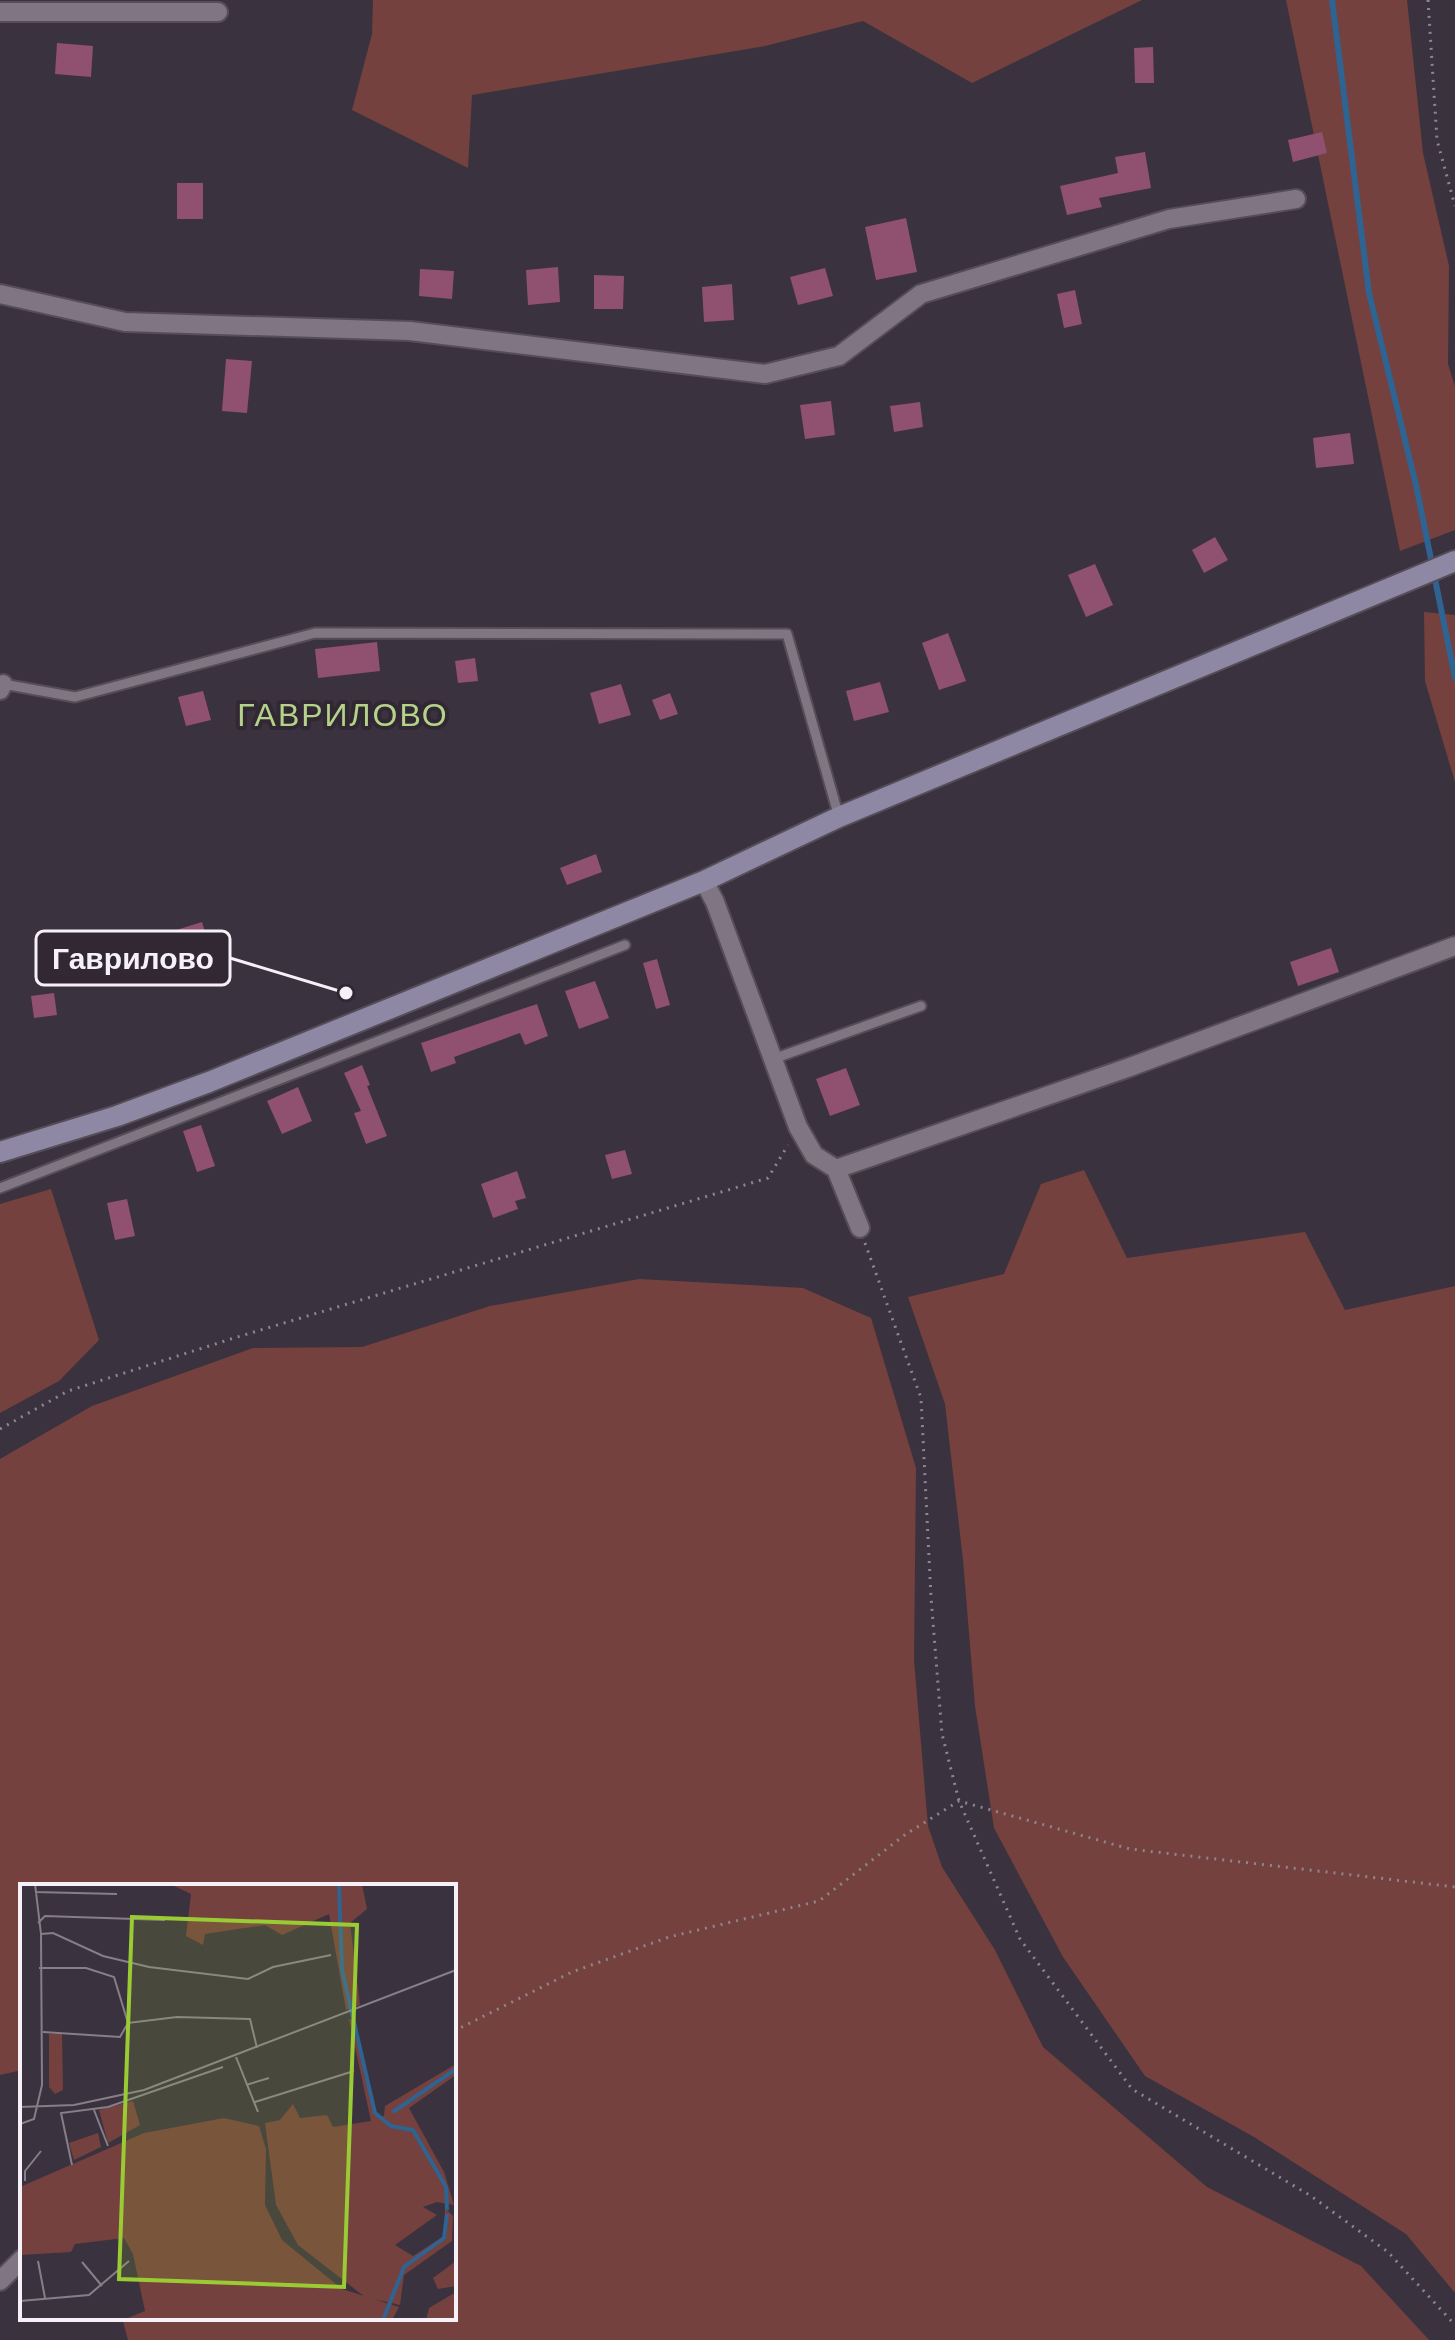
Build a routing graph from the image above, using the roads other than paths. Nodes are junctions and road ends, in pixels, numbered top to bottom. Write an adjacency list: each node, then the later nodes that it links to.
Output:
1 (0, 12): 2 (street)
2 (218, 12)
3 (1296, 199): 4 (street)
4 (0, 294)
5 (1455, 561): 7 (street)
6 (1, 685): 7 (lane)
7 (839, 817): 8 (street)
8 (704, 881): 12 (street); 13 (street)
9 (625, 945): 15 (lane)
10 (1455, 946): 14 (street)
11 (921, 1006): 12 (lane)
12 (773, 1059): 14 (street)
13 (0, 1152)
14 (836, 1169): 16 (street)
15 (0, 1188)
16 (860, 1228)
17 (20, 2261): 18 (street)
18 (0, 2281)

